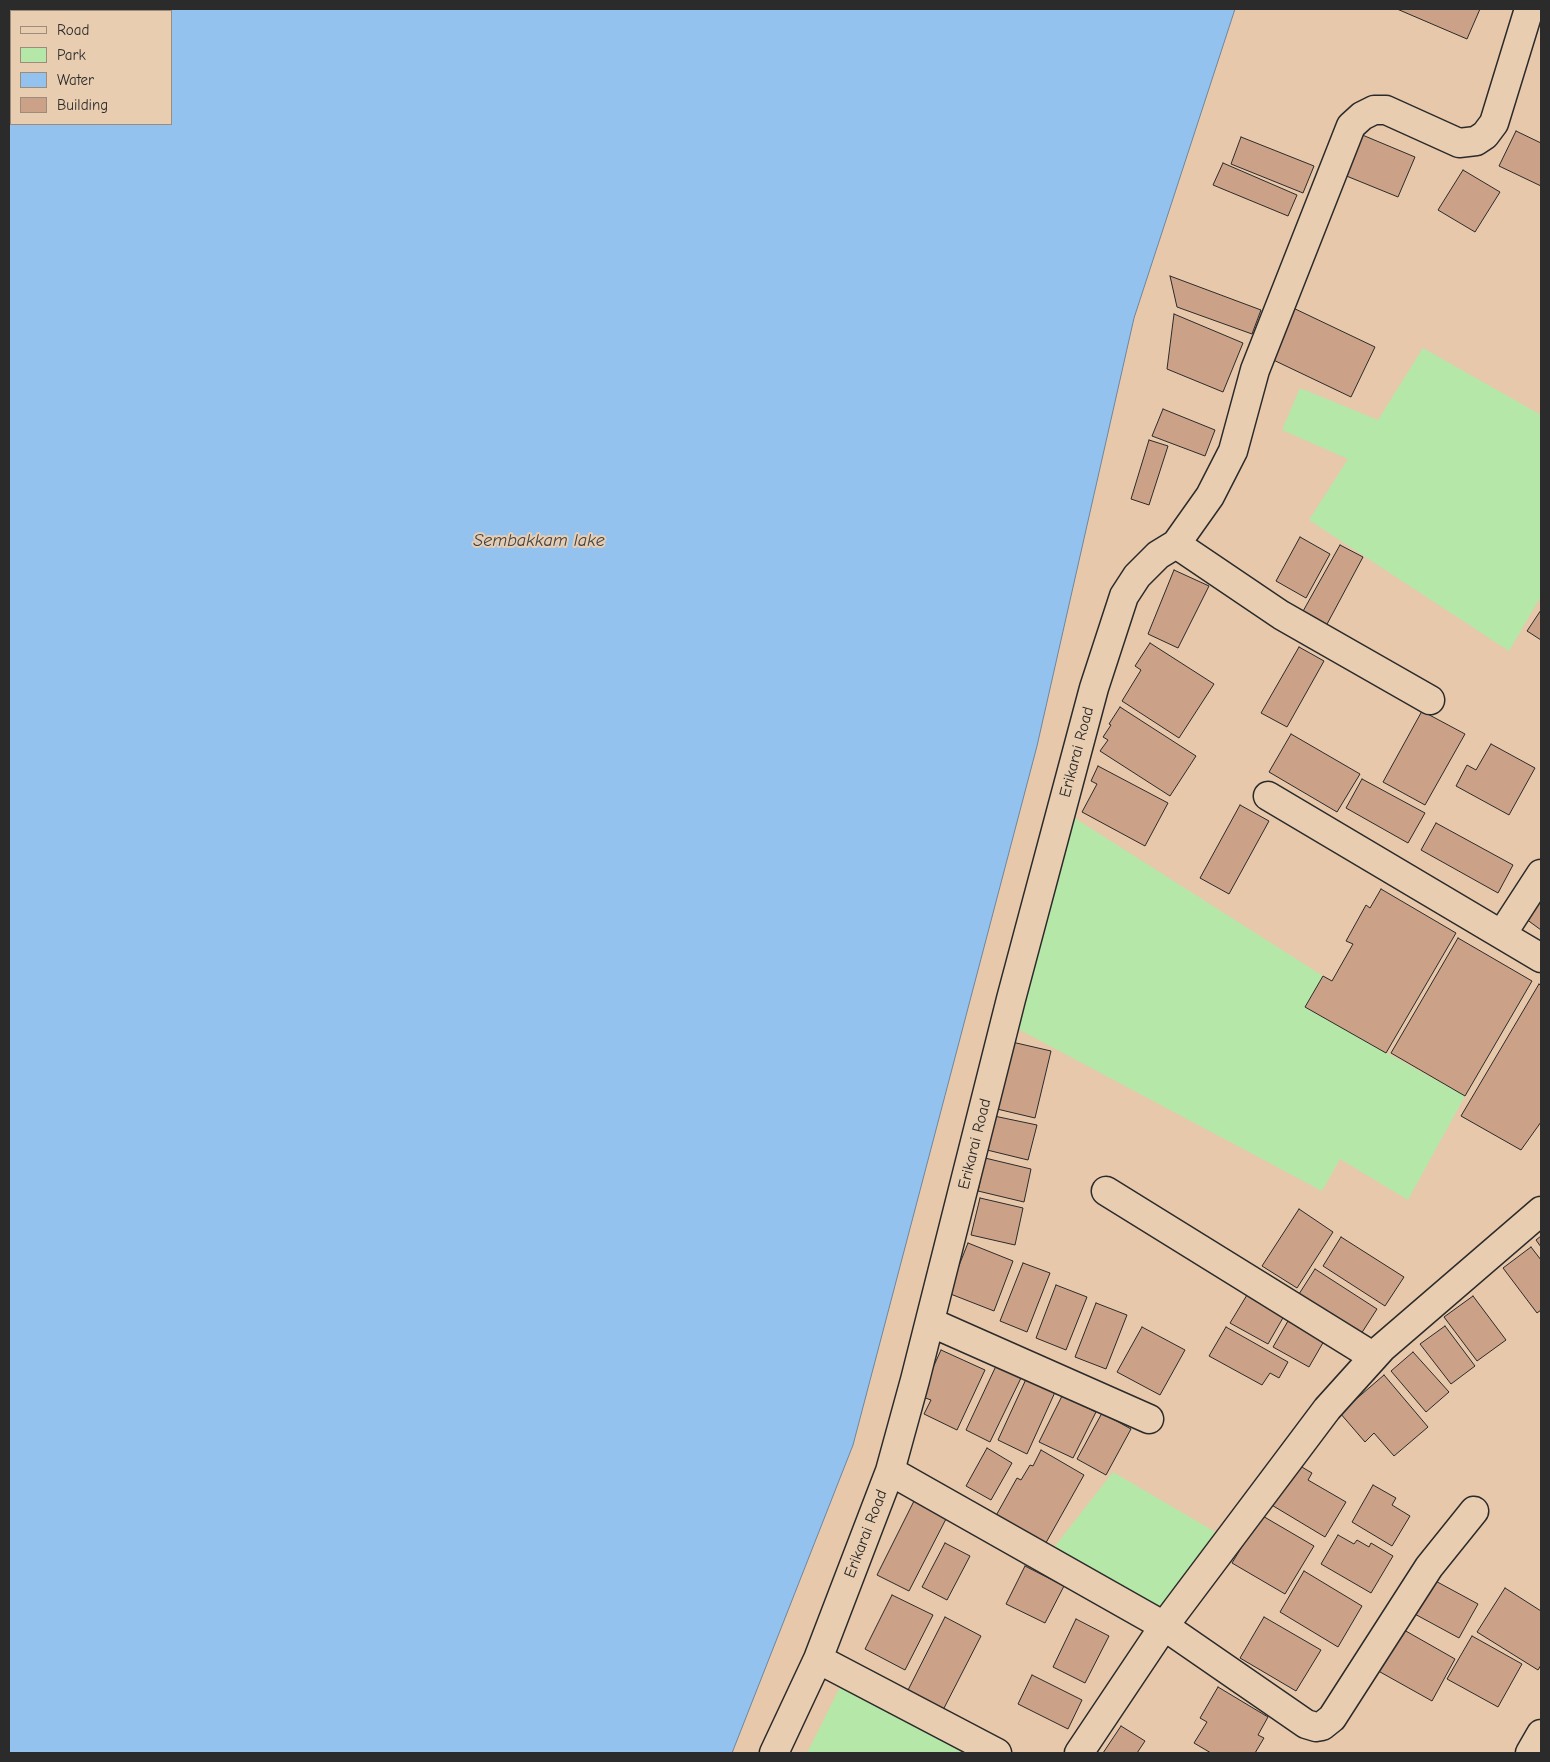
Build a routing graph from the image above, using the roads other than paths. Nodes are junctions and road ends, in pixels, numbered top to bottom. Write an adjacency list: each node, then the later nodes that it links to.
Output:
1 (1529, 9): 2 (street)
2 (1176, 544): 3 (street); 10 (street, Erikarai Road)
3 (1430, 700)
4 (1268, 796): 6 (street)
5 (1541, 874): 6 (street)
6 (1502, 934): 7 (street)
7 (1541, 958)
8 (1106, 1191): 11 (street)
9 (1541, 1211): 11 (street)
10 (930, 1322): 12 (street); 13 (street, Erikarai Road)
11 (1374, 1356): 15 (street)
12 (1150, 1419)
13 (890, 1472): 15 (street); 16 (street, Erikarai Road)
14 (1474, 1511): 15 (street)
15 (1164, 1626): 20 (street)
16 (818, 1659): 18 (street, Erikarai Road); 19 (street)
17 (1541, 1734): 21 (street)
18 (774, 1753)
19 (997, 1753)
20 (1079, 1753)
21 (1530, 1753)

